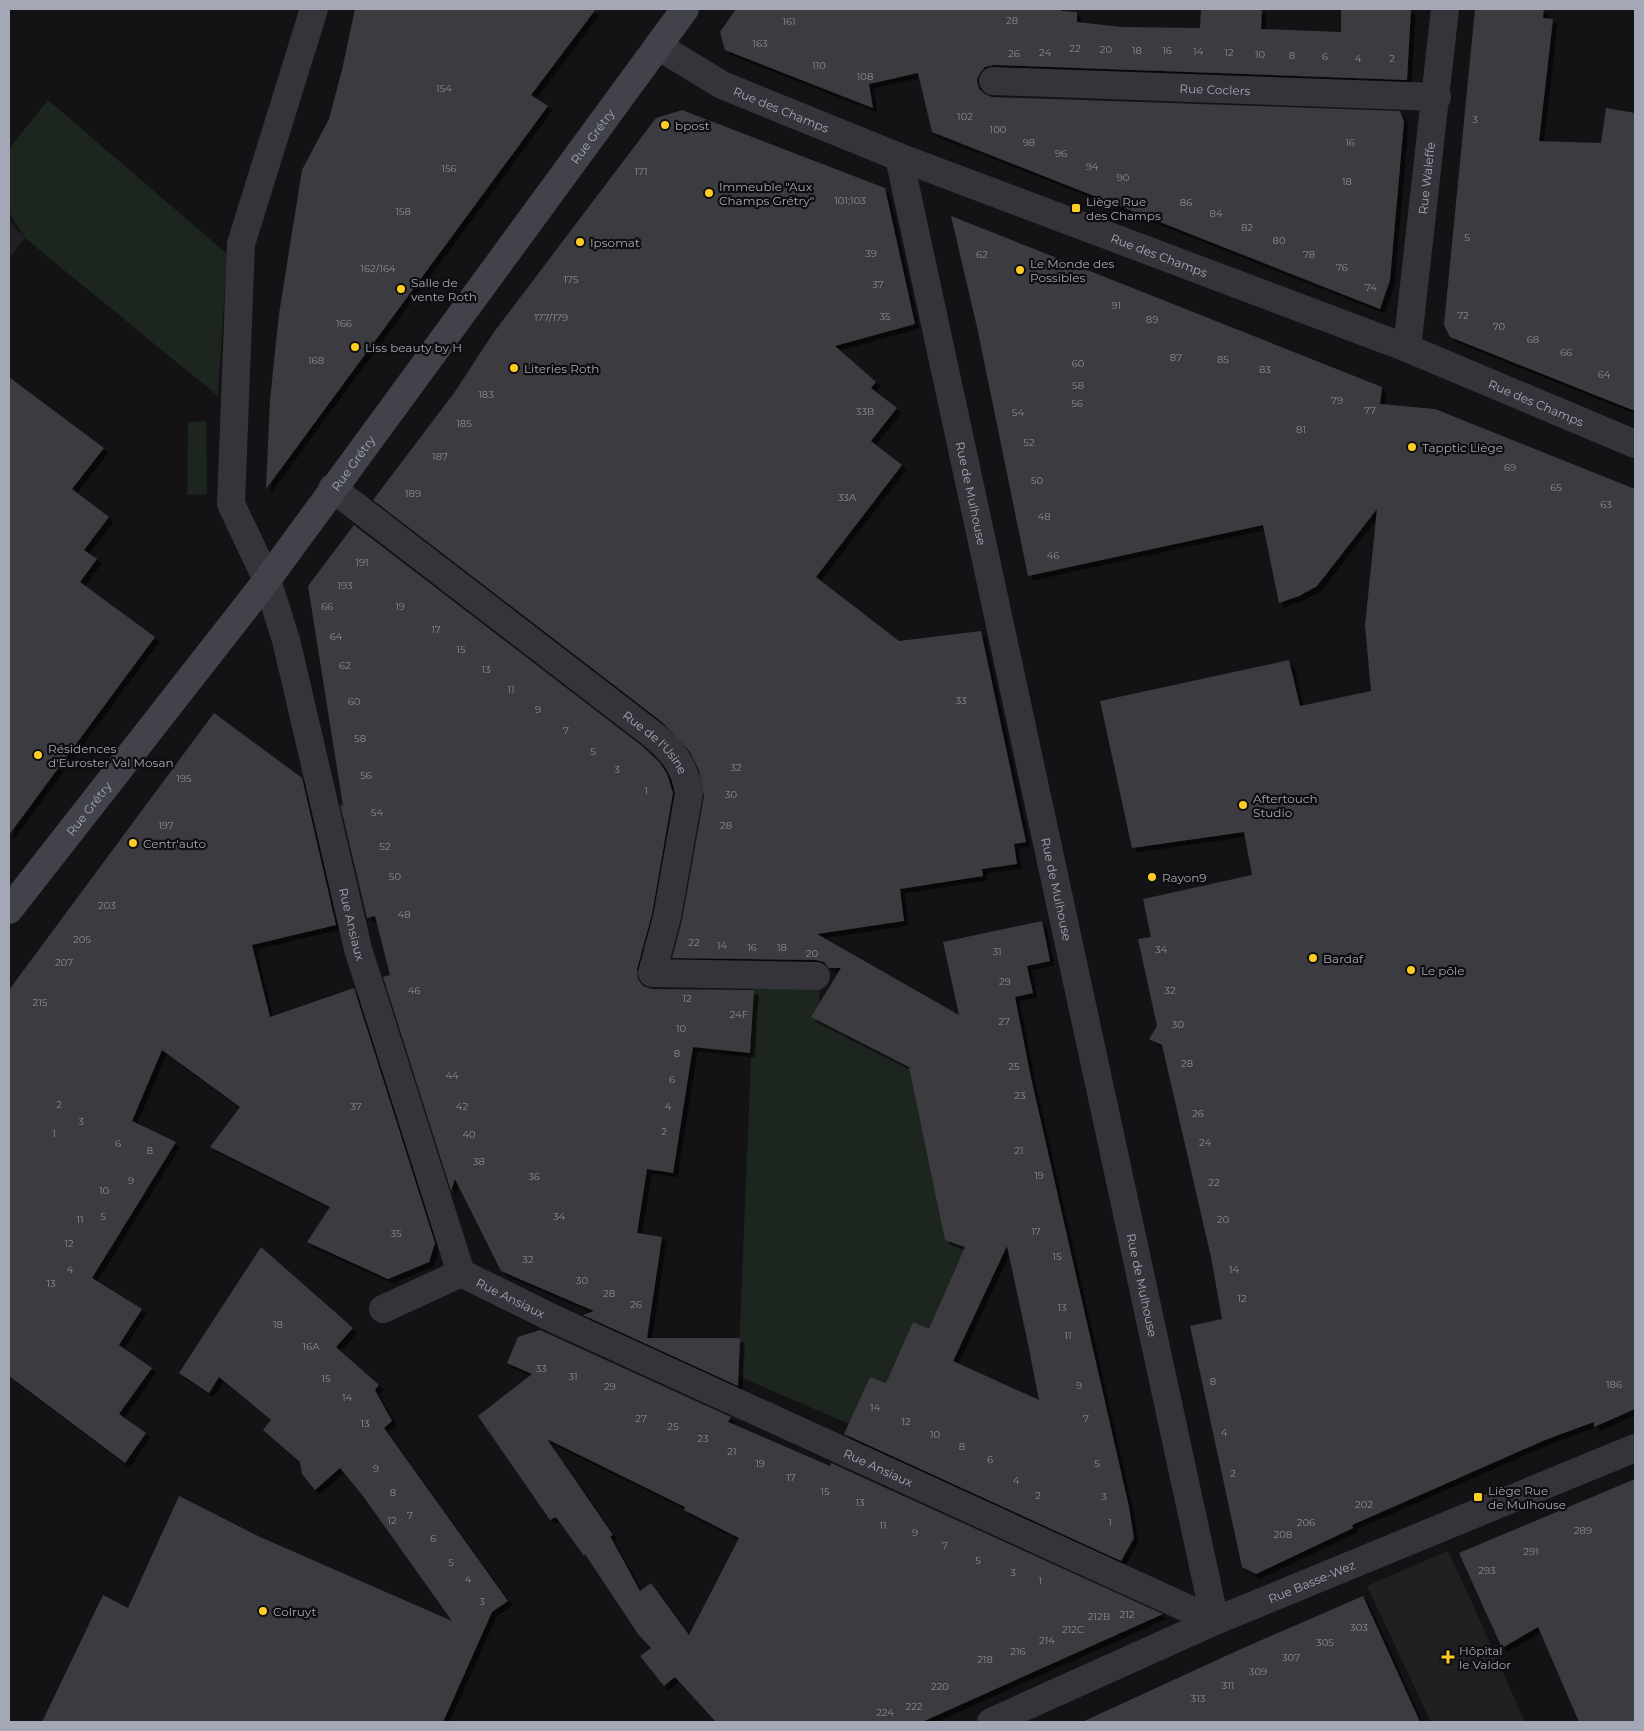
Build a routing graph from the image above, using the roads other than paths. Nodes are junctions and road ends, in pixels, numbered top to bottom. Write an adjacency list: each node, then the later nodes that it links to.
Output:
1 (314, 9): 11 (street, Rue Ansiaux)
2 (685, 9): 4 (street, Rue Grétry)
3 (1445, 9): 6 (street, Rue Waleffe)
4 (658, 46): 7 (street, Rue des Champs); 10 (street, Rue Grétry)
5 (993, 80): 6 (street, Rue Coclers)
6 (1437, 97): 8 (street, Rue Waleffe)
7 (899, 157): 8 (street, Rue des Champs); 17 (street, Rue de Mulhouse)
8 (1407, 348): 9 (street, Rue des Champs)
9 (1635, 444)
10 (332, 488): 11 (street, Rue Grétry); 13 (street, Rue de l'Usine)
11 (267, 580): 12 (street, Rue Grétry); 14 (street, Rue Ansiaux)
12 (9, 910)
13 (816, 976)
14 (462, 1273): 15 (street); 17 (street, Rue Ansiaux)
15 (383, 1309)
16 (1635, 1448): 17 (street, Rue Basse-Wez)
17 (1215, 1621): 18 (street, Rue Basse-Wez)
18 (991, 1722)

